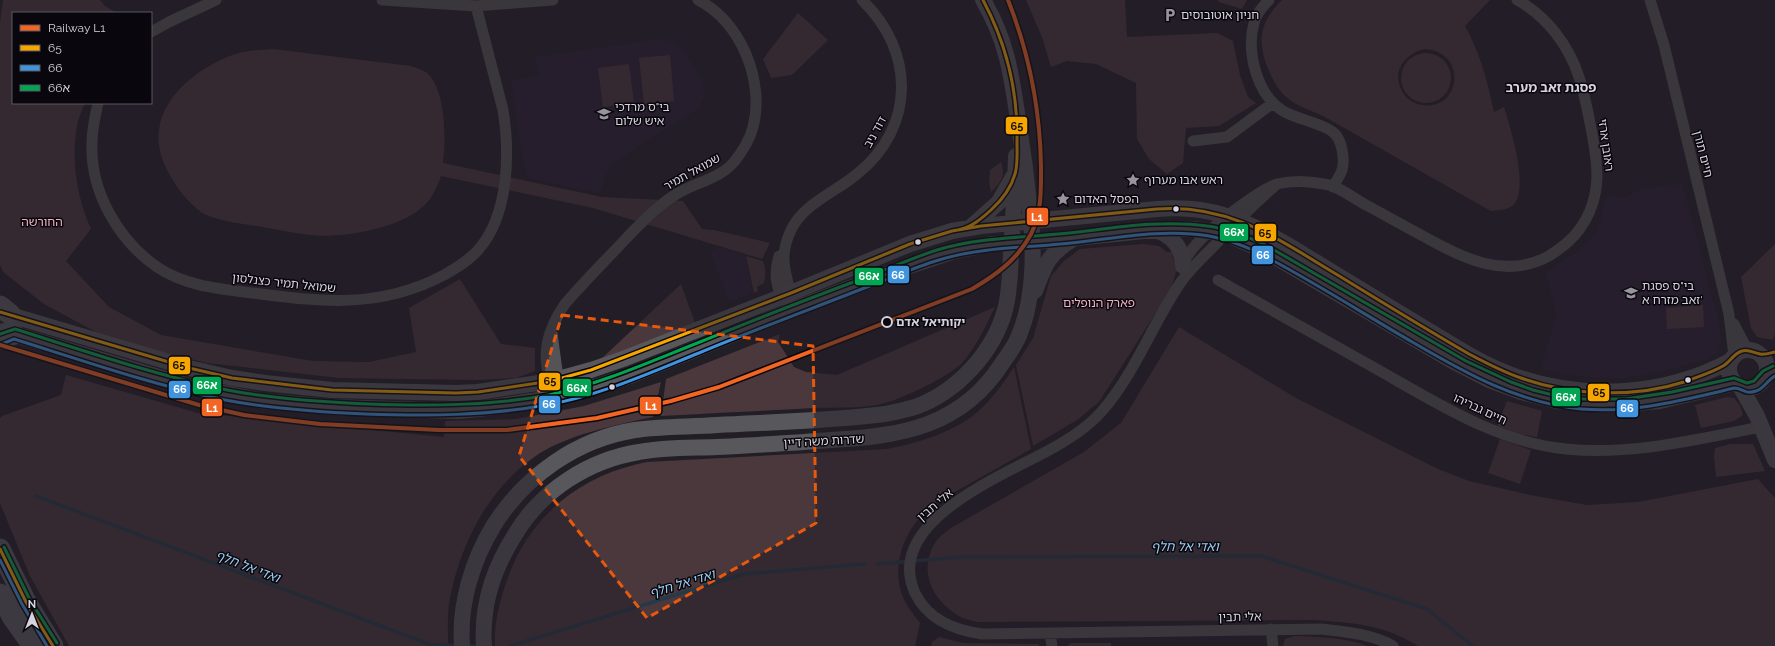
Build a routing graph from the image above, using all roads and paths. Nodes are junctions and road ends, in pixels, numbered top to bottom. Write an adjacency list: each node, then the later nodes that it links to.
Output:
1 (216, 0): 11 (street)
2 (382, 0): 10 (street)
3 (553, 0): 10 (street)
4 (698, 0): 39 (street, שמואל תמיר)
5 (862, 0): 31 (street, דוד ניב)
6 (983, 0): 14 (street, שדרות משה דיין)
7 (1268, 0): 12 (street)
8 (1517, 0): 17 (street, ראובן ארזי)
9 (1650, 0): 33 (street, חיים תורן)
10 (477, 7): 13 (street, שמואל תמיר כצנלסון)
11 (152, 31)
12 (1273, 103): 15 (street); 17 (street)
13 (98, 104)
14 (1018, 118): 16 (street, שדרות משה דיין); 20 (street, שדרות משה דיין)
15 (1193, 142)
16 (1016, 172): 20 (street, שדרות משה דיין); 21 (street)
17 (1333, 187): 18 (street, ראובן ארזי)
18 (1233, 219): 19 (street); 23 (street, ראובן ארזי); 37 (street)
19 (1048, 220): 20 (street); 25 (street)
20 (1023, 222): 21 (street); 25 (street, שדרות משה דיין); 26 (street)
21 (970, 227): 31 (street)
22 (1155, 230): 23 (street); 24 (street); 27 (street)
23 (1218, 232): 27 (street, אלי תבין); 30 (street, אלי תבין); 40 (street)
24 (1076, 238): 25 (street); 34 (street)
25 (1032, 242): 26 (street); 29 (street); 34 (street, שדרות משה דיין)
26 (1012, 243): 29 (street, שדרות משה דיין); 32 (street)
27 (1183, 266): 30 (street, אלי תבין)
28 (1218, 280): 42 (street, חיים גבריהו)
29 (1010, 281): 50 (street, שדרות משה דיין)
30 (1181, 282): 47 (street, אלי תבין)
31 (787, 295): 32 (street, דוד ניב); 39 (street)
32 (792, 310): 41 (street)
33 (1729, 314): 36 (street, חיים תורן); 37 (street, חיים תורן)
34 (1026, 315): 51 (street, שדרות משה דיין)
35 (4, 322): 39 (street); 41 (street)
36 (1763, 352): 37 (street); 38 (street)
37 (1732, 359): 40 (street)
38 (1767, 376): 40 (street); 42 (street)
39 (555, 380): 41 (street, שמואל תמיר)
40 (1738, 385): 42 (street)
41 (559, 397)
42 (1759, 421): 43 (street)
43 (1775, 460)
44 (0, 549): 49 (highway)
45 (0, 594): 48 (highway)
46 (1271, 629): 47 (street, אלי תבין); 53 (street, אלי תבין); 54 (street, אלי תבין)
47 (1050, 633): 52 (street)
48 (33, 646)
49 (53, 646)
50 (462, 646)
51 (484, 646)
52 (1052, 646)
53 (1274, 646)
54 (1394, 646)

